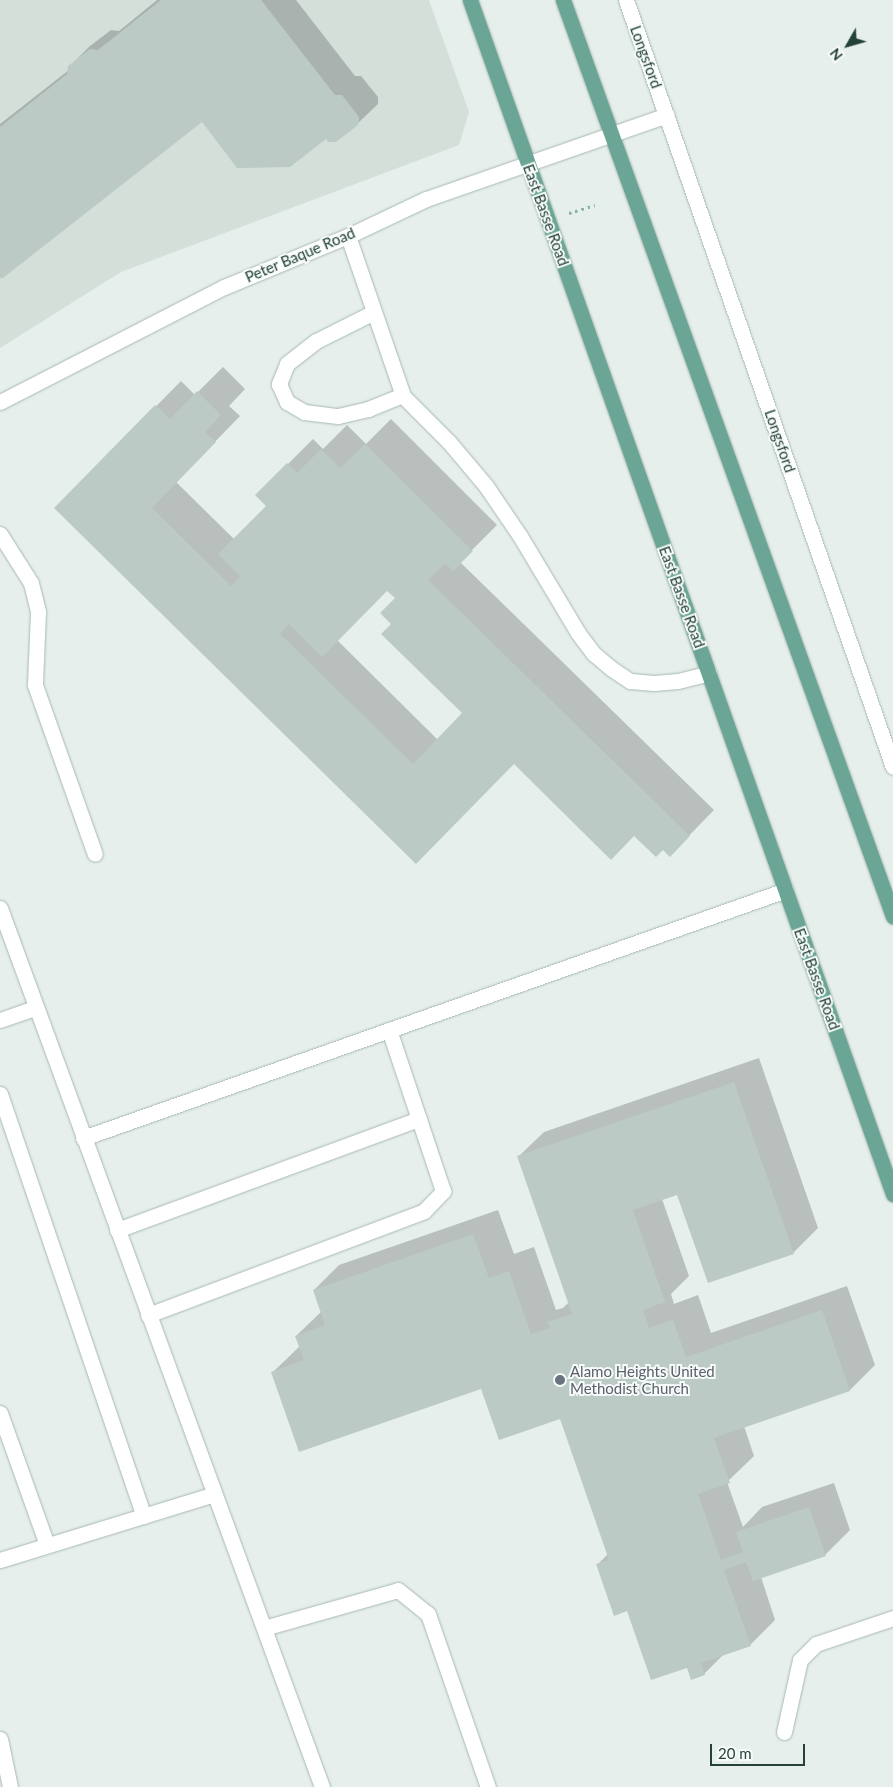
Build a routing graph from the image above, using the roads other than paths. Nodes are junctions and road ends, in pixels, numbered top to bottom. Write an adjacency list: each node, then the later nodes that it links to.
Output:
1 (470, 0): 6 (main road, East Basse Road)
2 (563, 0): 5 (main road)
3 (626, 0): 4 (street, Longsford)
4 (667, 115): 5 (street); 13 (street, Longsford)
5 (610, 135): 6 (street, Peter Baque Road); 17 (main road)
6 (527, 164): 7 (street, Peter Baque Road); 12 (main road, East Basse Road)
7 (348, 236): 8 (street); 10 (street, Peter Baque Road)
8 (374, 312): 9 (street); 9 (street)
9 (402, 395): 12 (street)
10 (0, 402)
11 (0, 534): 14 (street)
12 (709, 673): 15 (main road, East Basse Road)
13 (893, 766)
14 (95, 854)
15 (786, 890): 20 (street); 24 (main road, East Basse Road)
16 (0, 908): 18 (street)
17 (893, 916)
18 (35, 1008): 19 (street); 23 (street)
19 (0, 1020)
20 (389, 1030): 22 (street); 23 (street)
21 (0, 1094): 29 (street)
22 (419, 1119): 25 (street); 26 (street)
23 (84, 1138): 25 (street)
24 (893, 1194)
25 (118, 1230): 26 (street)
26 (148, 1315): 28 (street)
27 (0, 1412): 30 (street)
28 (214, 1494): 29 (street); 33 (street)
29 (144, 1516): 30 (street)
30 (47, 1546): 31 (street)
31 (0, 1560)
32 (893, 1618): 34 (street)
33 (264, 1628): 37 (street); 38 (street)
34 (784, 1732)
35 (0, 1739): 36 (street)
36 (10, 1787)
37 (322, 1787)
38 (488, 1787)

